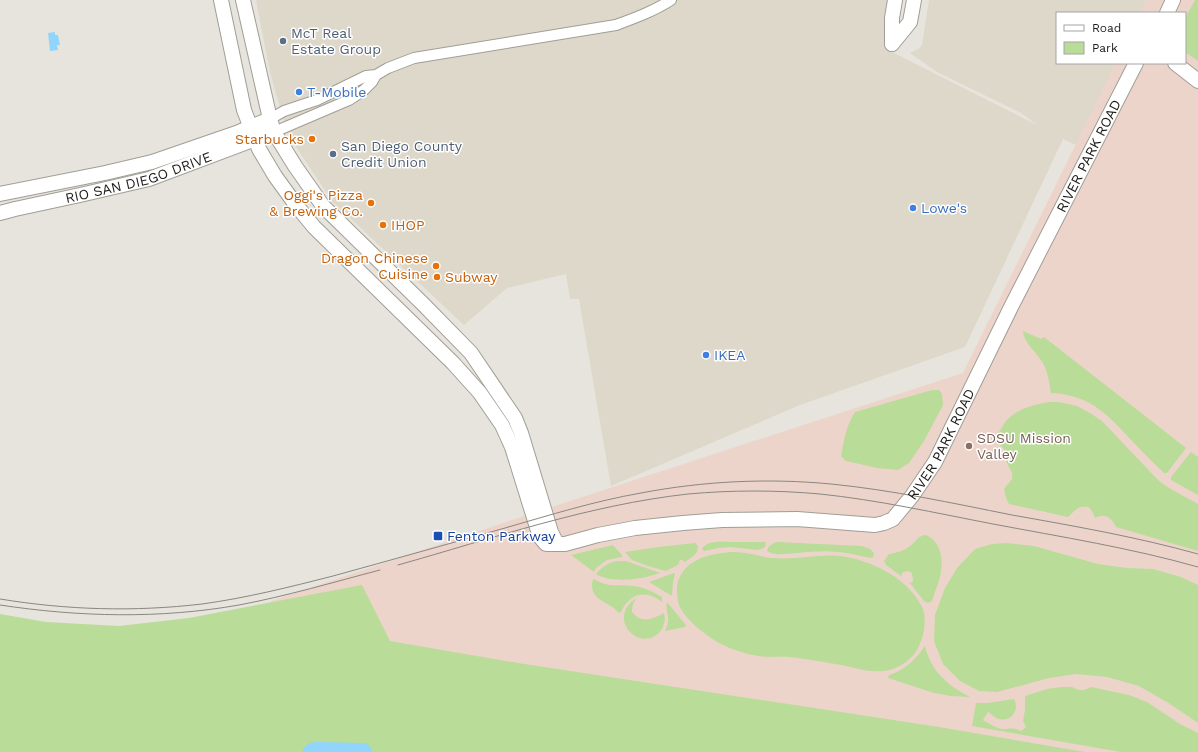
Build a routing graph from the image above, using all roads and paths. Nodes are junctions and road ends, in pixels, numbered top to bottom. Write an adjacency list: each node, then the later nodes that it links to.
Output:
1 (221, 0): 13 (street)
2 (243, 0): 12 (street)
3 (671, 0): 10 (street)
4 (895, 0): 5 (street)
5 (914, 0)
6 (1173, 0): 7 (street)
7 (1167, 12)
8 (1135, 64): 18 (street, RIVER PARK ROAD)
9 (1176, 64): 11 (street)
10 (376, 75): 12 (street); 12 (street)
11 (1198, 81)
12 (272, 125): 13 (street, RIO SAN DIEGO DRIVE); 17 (street)
13 (253, 133): 14 (street, RIO SAN DIEGO DRIVE); 15 (street, RIO SAN DIEGO DRIVE); 16 (street)
14 (0, 194)
15 (0, 213)
16 (520, 473): 17 (street); 18 (street)
17 (538, 490): 18 (street)
18 (557, 544)

